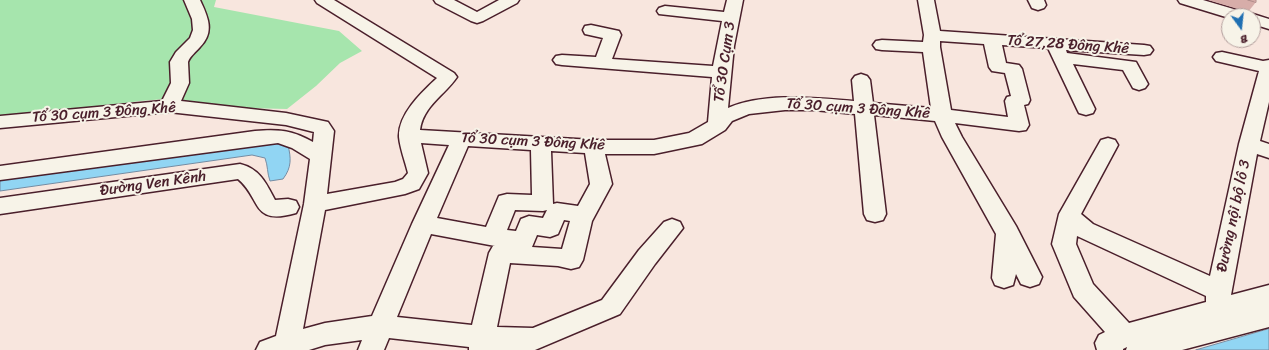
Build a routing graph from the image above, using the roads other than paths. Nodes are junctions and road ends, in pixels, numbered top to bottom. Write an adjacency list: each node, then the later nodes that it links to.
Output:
1 (192, 0): 24 (street)
2 (323, 0): 30 (street)
3 (442, 0): 4 (street)
4 (511, 0)
5 (735, 0): 10 (street, Tổ 30 Cụm 3)
6 (926, 0): 13 (street)
7 (1186, 0): 8 (street)
8 (1221, 10)
9 (665, 11): 10 (street)
10 (730, 17): 21 (street, Tổ 30 Cụm 3)
11 (591, 30): 19 (street)
12 (992, 40): 13 (street, Tổ 27,28 Đông Khê); 15 (street, Tổ 27,28 Đông Khê); 27 (street)
13 (931, 41): 14 (street, Tổ 27,28 Đông Khê); 27 (street)
14 (882, 45)
15 (1058, 50): 16 (street, Tổ 27,28 Đông Khê); 23 (street); 26 (street)
16 (1144, 50)
17 (1222, 57): 20 (street)
18 (562, 60): 19 (street)
19 (602, 63): 21 (street)
20 (1269, 66): 35 (street)
21 (721, 72): 29 (street, Tổ 30 Cụm 3)
22 (860, 80): 25 (street)
23 (1139, 84)
24 (169, 106): 28 (street, Tổ 30 cụm 3 Đông Khê); 36 (street, Tổ 30 cụm 3 Đông Khê)
25 (864, 108): 27 (street, Tổ 30 cụm 3 Đông Khê); 29 (street, Tổ 30 cụm 3 Đông Khê); 43 (street)
26 (1086, 109)
27 (942, 115): 48 (street, Tổ 30 cụm 3 Đông Khê)
28 (0, 122)
29 (718, 125): 34 (street, Tổ 30 cụm 3 Đông Khê)
30 (409, 136): 31 (street, Tổ 30 cụm 3 Đông Khê); 38 (street)
31 (462, 138): 32 (street, Tổ 30 cụm 3 Đông Khê); 39 (street)
32 (541, 143): 34 (street, Tổ 30 cụm 3 Đông Khê); 49 (street)
33 (1108, 145): 44 (street)
34 (594, 147): 45 (street)
35 (1259, 147): 53 (street, Đường nội bộ lô 3)
36 (320, 156): 37 (street); 40 (street, Tổ 30 cụm 3 Đông Khê)
37 (0, 173)
38 (418, 173): 39 (street); 40 (street)
39 (435, 196): 46 (street)
40 (315, 204): 58 (street, Tổ 30 cụm 3 Đông Khê)
41 (0, 206): 42 (street, Đường Ven Kênh)
42 (288, 207)
43 (875, 214)
44 (1070, 214): 53 (street); 57 (street)
45 (585, 215): 49 (street); 56 (street)
46 (423, 224): 49 (street); 55 (street)
47 (672, 228): 56 (street, Tổ 30 cụm 3 Đông Khê)
48 (1008, 232): 50 (street, Tổ 30 cụm 3 Đông Khê); 51 (street)
49 (493, 237)
50 (1030, 277)
51 (1004, 278)
52 (1269, 295): 53 (street)
53 (1218, 300): 57 (street)
54 (1269, 316): 57 (street)
55 (381, 326): 56 (street, Tổ 30 cụm 3 Đông Khê); 58 (street, Tổ 30 cụm 3 Đông Khê); 59 (street)
56 (484, 344)
57 (1125, 345)
58 (278, 348)
59 (371, 350)

